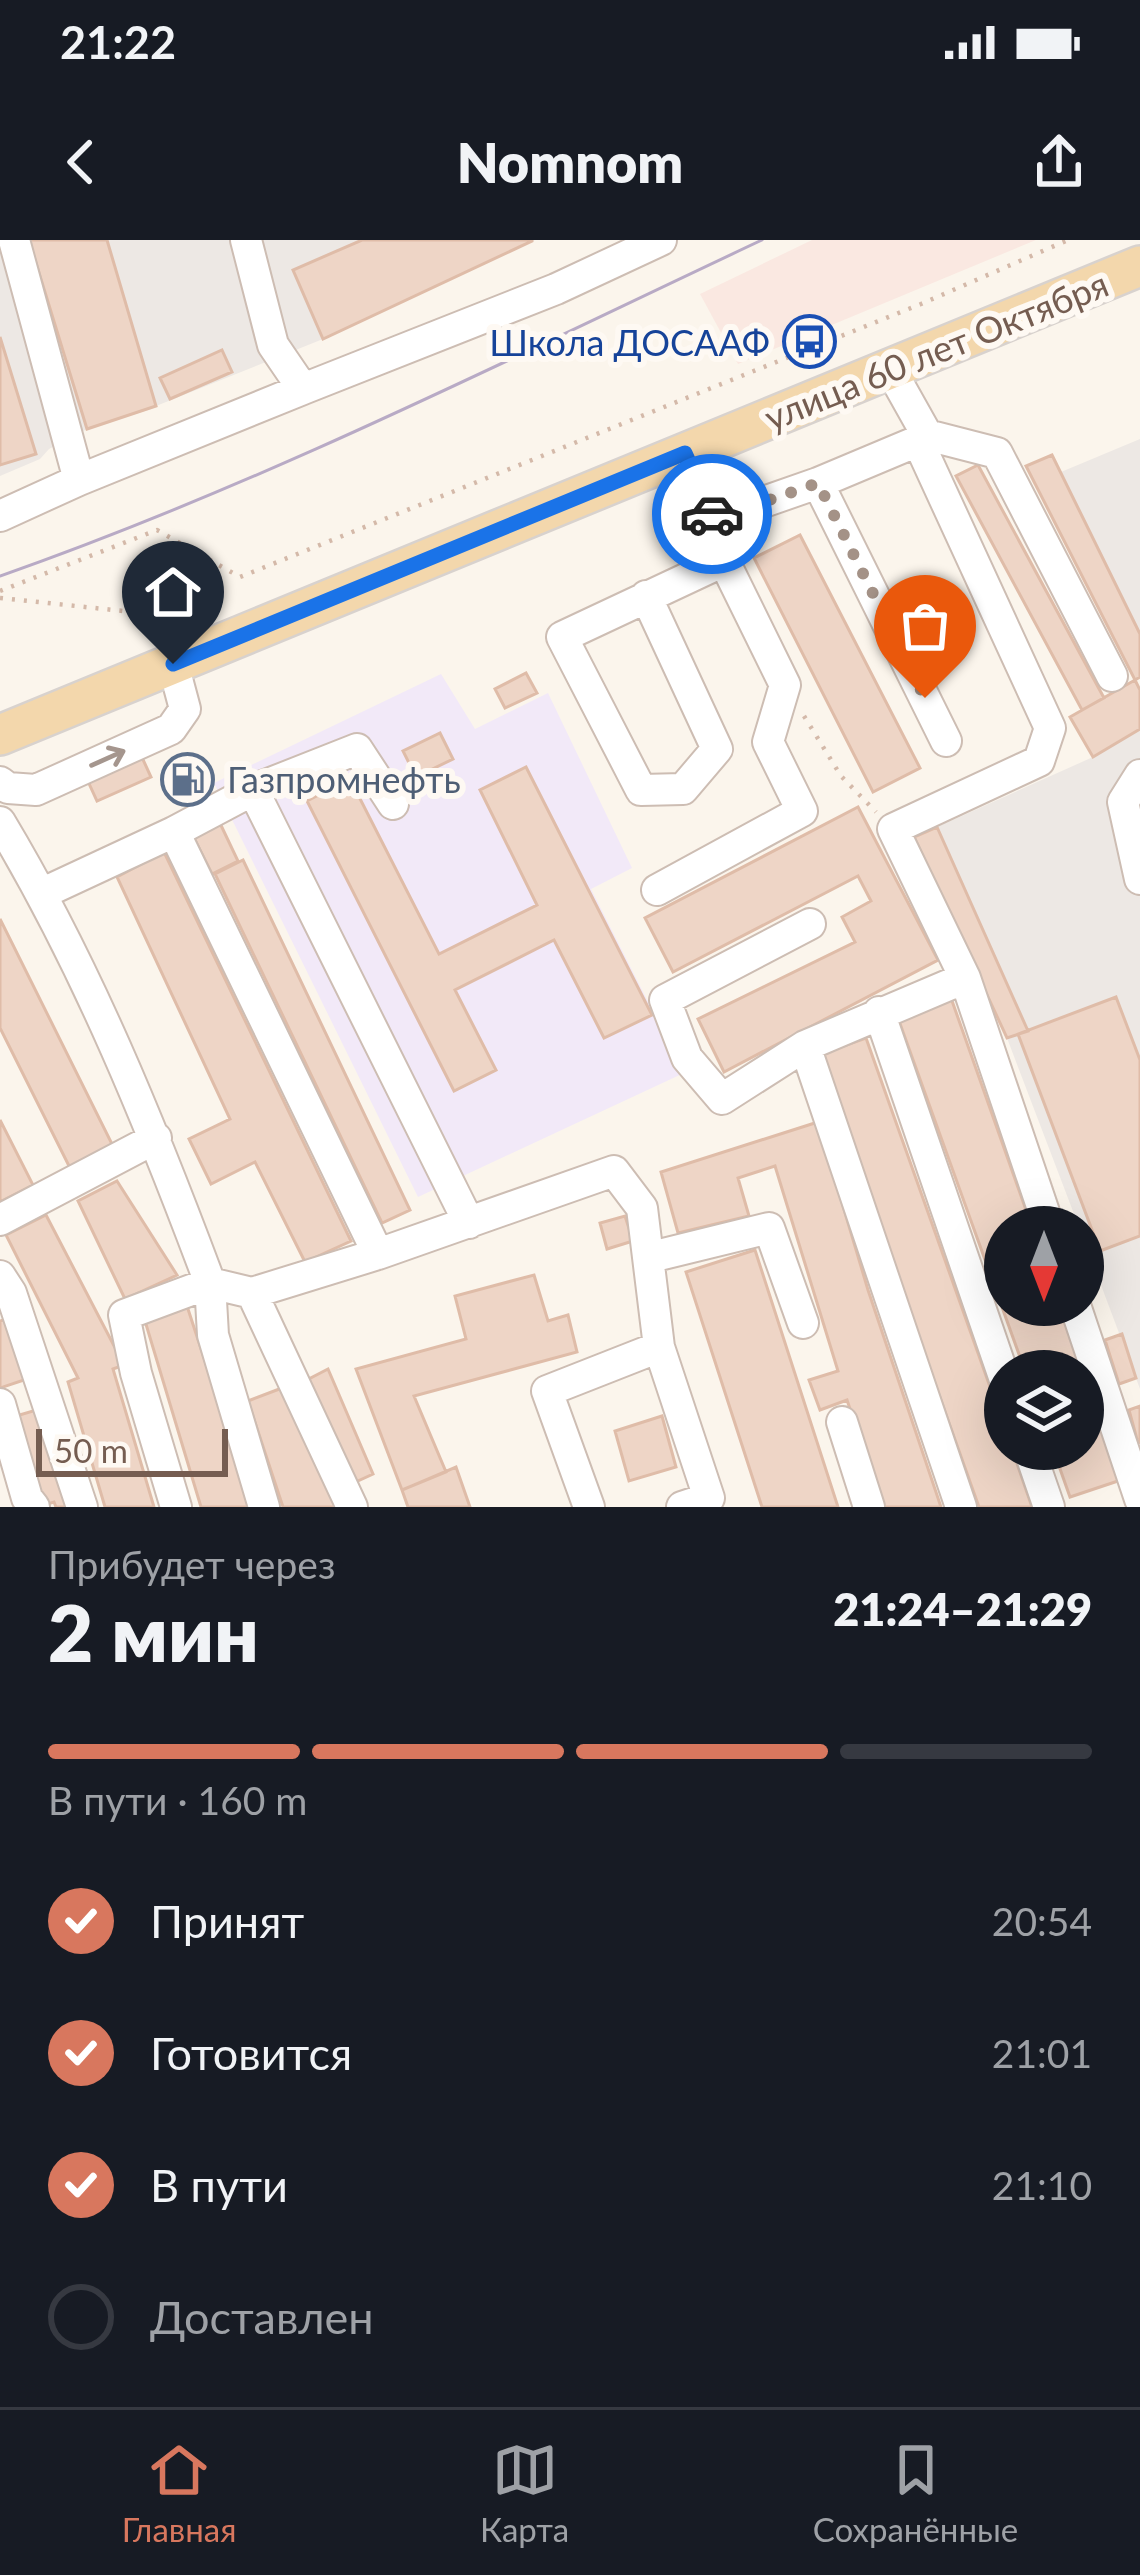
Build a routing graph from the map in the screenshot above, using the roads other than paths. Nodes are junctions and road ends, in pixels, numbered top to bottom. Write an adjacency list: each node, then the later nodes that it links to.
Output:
1 (14, 240): 9 (lane)
2 (246, 240): 6 (lane)
3 (661, 240): 6 (lane)
4 (1140, 266): 5 (main road, улица 60 лет Октября)
5 (890, 369): 7 (lane); 8 (main road, улица 60 лет Октября)
6 (303, 389): 9 (lane)
7 (922, 438): 10 (lane); 16 (lane); 29 (lane)
8 (685, 453): 12 (lane); 15 (main road, улица 60 лет Октября)
9 (79, 480): 11 (lane)
10 (818, 483): 12 (lane); 18 (lane)
11 (0, 516)
12 (715, 519): 13 (lane)
13 (724, 561): 14 (lane); 26 (lane)
14 (646, 596): 14 (lane)
15 (173, 664): 17 (main road, улица 60 лет Октября); 20 (lane, one-way to 15)
16 (1112, 676)
17 (0, 735)
18 (946, 740)
19 (1140, 775): 25 (lane)
20 (0, 782)
21 (253, 790): 22 (lane); 24 (lane); 35 (lane)
22 (393, 804)
23 (0, 822): 27 (lane)
24 (174, 832): 27 (lane); 36 (lane)
25 (1140, 879)
26 (657, 890)
27 (43, 893): 32 (lane)
28 (810, 923): 31 (lane)
29 (965, 978): 30 (lane); 33 (lane)
30 (879, 1012): 31 (lane); 44 (lane)
31 (805, 1046): 58 (lane)
32 (157, 1138): 34 (lane); 38 (lane)
33 (1041, 1206)
34 (0, 1220)
35 (469, 1222): 36 (lane); 37 (lane)
36 (378, 1254): 40 (lane)
37 (651, 1257): 41 (lane); 43 (lane)
38 (210, 1283): 40 (lane); 52 (lane); 53 (lane)
39 (4, 1289): 45 (lane)
40 (252, 1293): 54 (lane)
41 (803, 1323)
42 (1082, 1326): 49 (lane)
43 (659, 1347): 55 (lane); 56 (lane)
44 (995, 1350)
45 (44, 1385): 46 (lane); 51 (lane)
46 (0, 1404): 50 (lane)
47 (842, 1422): 57 (lane)
48 (1036, 1470): 59 (lane)
49 (1140, 1499)
50 (34, 1507)
51 (82, 1507)
52 (176, 1507)
53 (264, 1507)
54 (352, 1507)
55 (589, 1507)
56 (682, 1507)
57 (868, 1507)
58 (961, 1507)
59 (1049, 1507)

